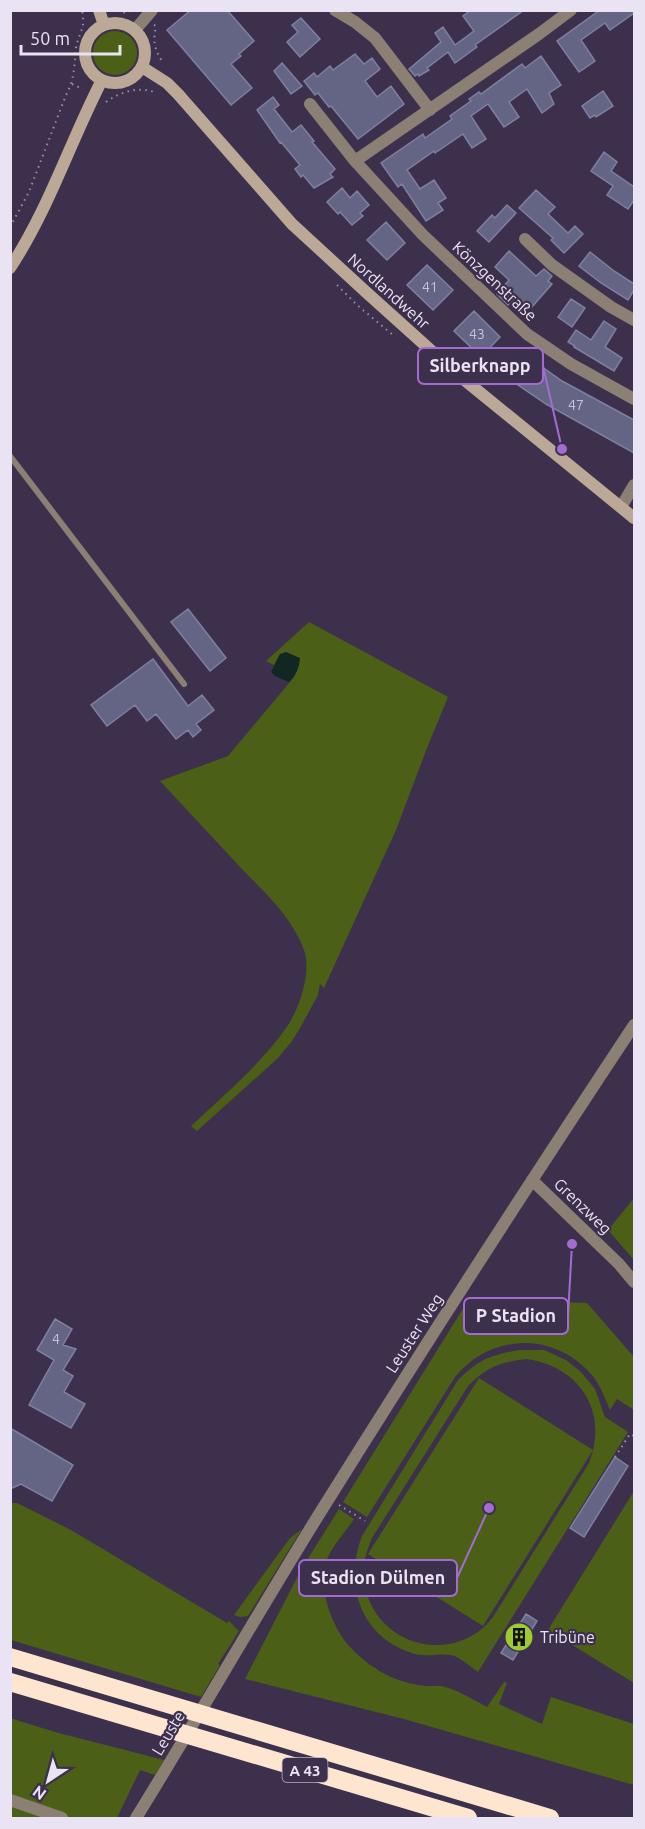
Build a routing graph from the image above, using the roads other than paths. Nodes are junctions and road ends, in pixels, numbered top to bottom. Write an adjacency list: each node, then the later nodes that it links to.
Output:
1 (99, 10): 5 (street)
2 (336, 10): 10 (street)
3 (571, 10): 10 (street)
4 (149, 14): 6 (street)
5 (104, 25): 6 (street); 8 (street)
6 (135, 30): 7 (street)
7 (142, 67): 8 (street); 18 (street, Nordlandwehr)
8 (102, 80): 13 (street)
9 (310, 104): 11 (street, Könzgenstraße)
10 (430, 110): 11 (street)
11 (354, 161): 15 (street, Könzgenstraße)
12 (525, 239): 14 (street)
13 (10, 268)
14 (634, 320)
15 (634, 399)
16 (10, 456): 20 (lane)
17 (634, 485): 18 (street)
18 (621, 507): 19 (street, Nordlandwehr)
19 (634, 518)
20 (184, 684)
21 (634, 1025): 22 (street, Leuster Weg)
22 (532, 1179): 23 (street, Grenzweg); 25 (street, Leuster Weg)
23 (634, 1282)
24 (10, 1657): 31 (highway, A 43)
25 (229, 1663): 29 (street, Leuste)
26 (10, 1682): 30 (highway, A 43)
27 (10, 1800): 28 (street)
28 (62, 1818)
29 (136, 1818)
30 (468, 1818)
31 (550, 1818)

